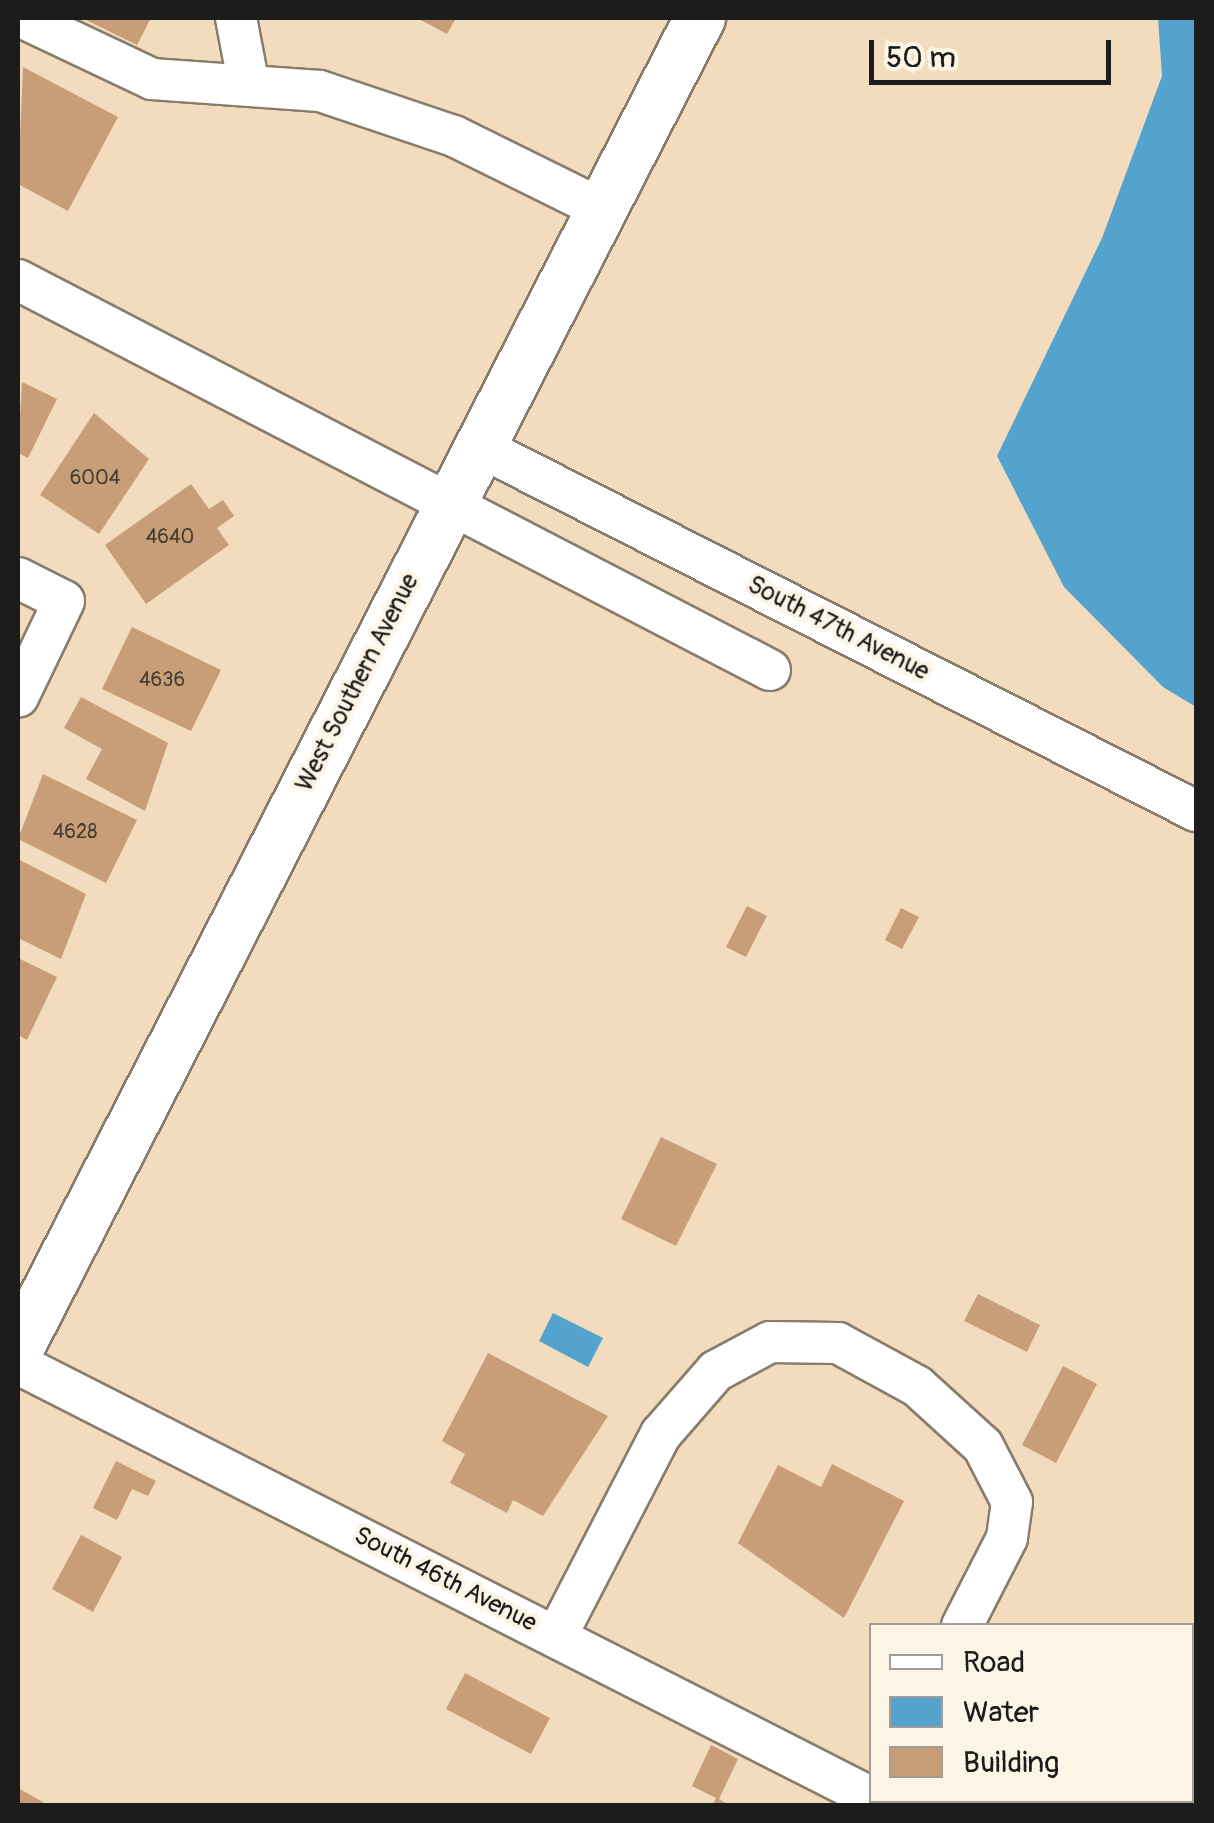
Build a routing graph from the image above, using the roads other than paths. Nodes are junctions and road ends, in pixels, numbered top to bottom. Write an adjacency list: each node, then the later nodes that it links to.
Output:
1 (23, 18): 4 (street)
2 (236, 18): 4 (street)
3 (700, 18): 5 (main road, West Southern Avenue)
4 (248, 81): 5 (street)
5 (600, 208): 7 (main road, West Southern Avenue)
6 (18, 280): 8 (street)
7 (480, 447): 8 (main road, West Southern Avenue); 12 (street, South 47th Avenue)
8 (449, 506): 10 (street); 13 (main road, West Southern Avenue)
9 (18, 578): 11 (street)
10 (770, 670)
11 (18, 697)
12 (1196, 811)
13 (18, 1348)
14 (18, 1364): 16 (street, South 46th Avenue)
15 (964, 1623): 16 (street)
16 (556, 1636): 17 (street, South 46th Avenue)
17 (869, 1796)

